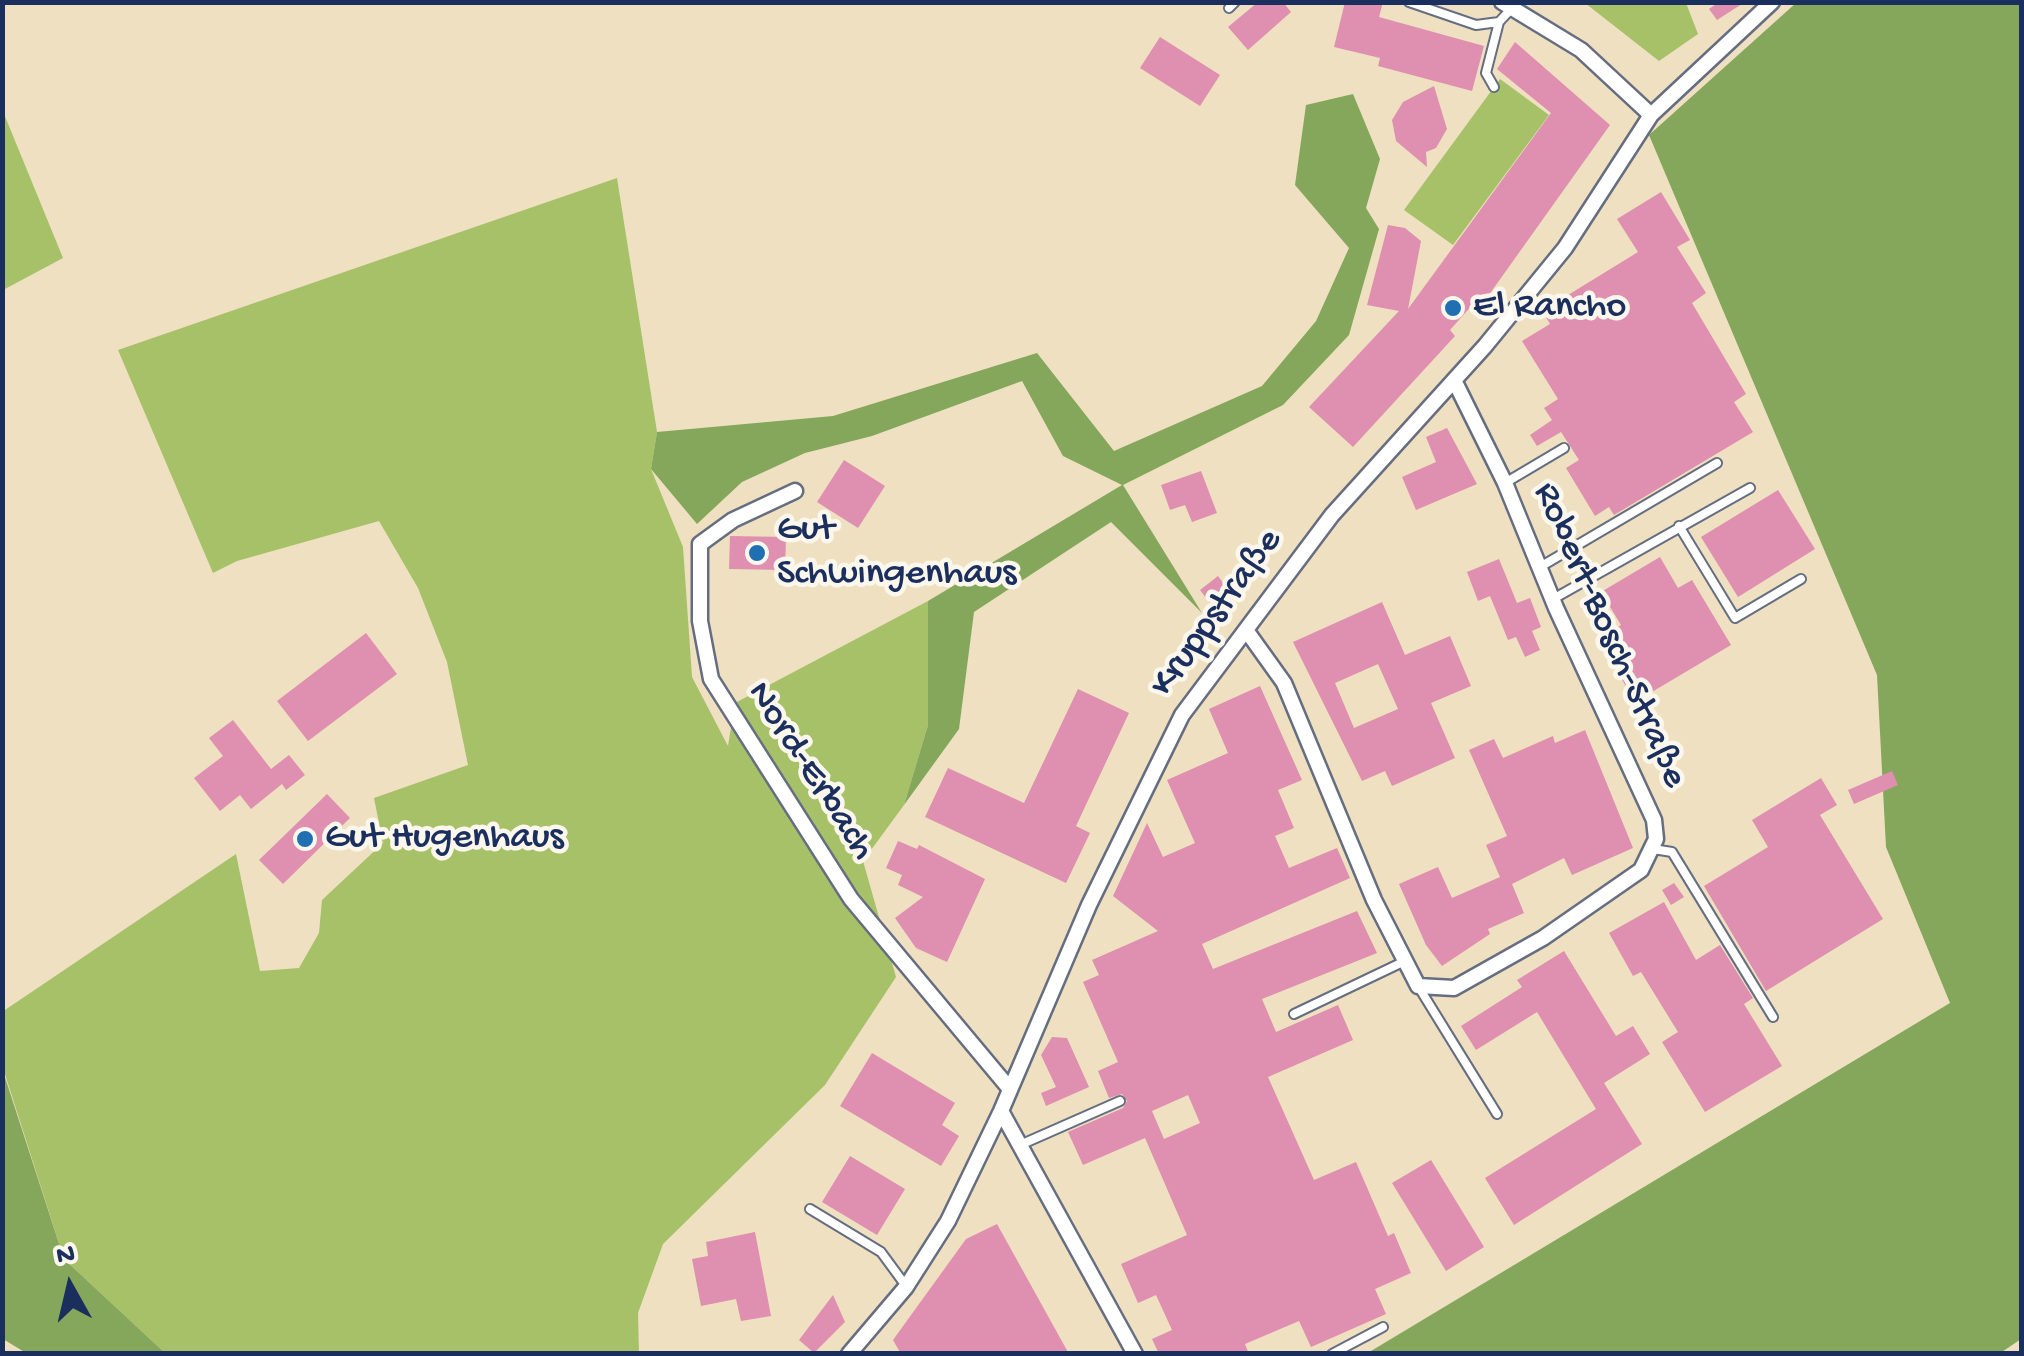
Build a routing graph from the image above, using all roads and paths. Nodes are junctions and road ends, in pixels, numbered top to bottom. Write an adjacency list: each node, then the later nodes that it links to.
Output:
1 (1409, 2): 4 (lane)
2 (1772, 2): 6 (street, Kruppstraße)
3 (1508, 5): 4 (lane); 6 (street)
4 (1499, 22): 5 (lane)
5 (1494, 88)
6 (1651, 115): 7 (street, Kruppstraße)
7 (1454, 380): 10 (street, Robert-Bosch-Straße); 17 (street, Kruppstraße)
8 (1564, 448): 10 (lane)
9 (1717, 463): 14 (lane)
10 (1505, 483): 14 (street, Robert-Bosch-Straße)
11 (1750, 488): 13 (lane)
12 (795, 491): 23 (street, Nord-Erbach)
13 (1679, 526): 15 (lane); 16 (lane)
14 (1540, 568): 16 (street, Robert-Bosch-Straße)
15 (1801, 579)
16 (1553, 600): 18 (street, Robert-Bosch-Straße)
17 (1246, 630): 19 (street); 23 (street, Kruppstraße)
18 (1654, 849): 20 (street, Robert-Bosch-Straße); 22 (lane)
19 (1405, 961): 20 (street); 21 (lane)
20 (1418, 986): 26 (lane)
21 (1294, 1014)
22 (1773, 1018)
23 (1009, 1088): 25 (street, Kruppstraße)
24 (1120, 1101): 27 (lane)
25 (1001, 1111): 27 (street); 29 (street, Kruppstraße)
26 (1497, 1114)
27 (1020, 1145): 32 (street)
28 (810, 1210): 29 (lane)
29 (906, 1287): 31 (street, Kruppstraße)
30 (1384, 1327): 33 (lane)
31 (849, 1354)
32 (1134, 1354)
33 (1332, 1354)

